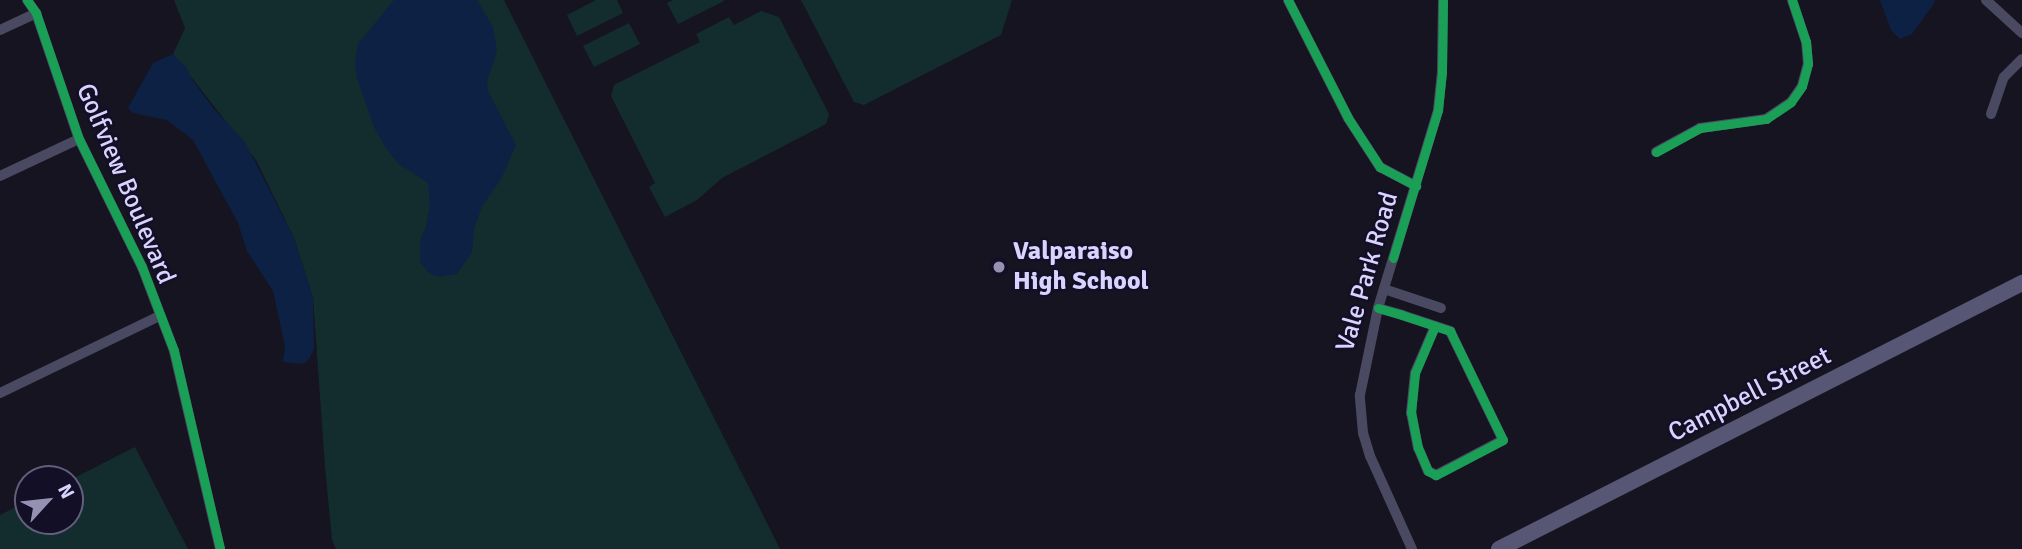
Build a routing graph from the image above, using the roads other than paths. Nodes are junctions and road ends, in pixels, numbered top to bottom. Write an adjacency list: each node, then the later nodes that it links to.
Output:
1 (27, 0): 6 (street, Golfview Boulevard)
2 (1288, 0): 14 (street)
3 (1443, 0): 14 (street, Vale Park Road)
4 (1792, 0): 12 (street)
5 (1986, 0): 8 (street)
6 (36, 13): 7 (street); 11 (street, Golfview Boulevard)
7 (0, 30)
8 (2022, 33)
9 (2022, 59): 10 (street)
10 (1991, 114)
11 (79, 139): 13 (street); 19 (street, Golfview Boulevard)
12 (1656, 152)
13 (0, 176)
14 (1416, 186): 16 (street, Vale Park Road)
15 (2022, 283): 24 (main road, Campbell Street)
16 (1384, 289): 17 (street, Vale Park Road); 18 (street)
17 (1378, 308): 20 (street); 23 (street, Vale Park Road)
18 (1441, 308)
19 (159, 316): 21 (street); 22 (street, Golfview Boulevard)
20 (1435, 326): 20 (street)
21 (0, 393)
22 (220, 549)
23 (1412, 549)
24 (1499, 549)

